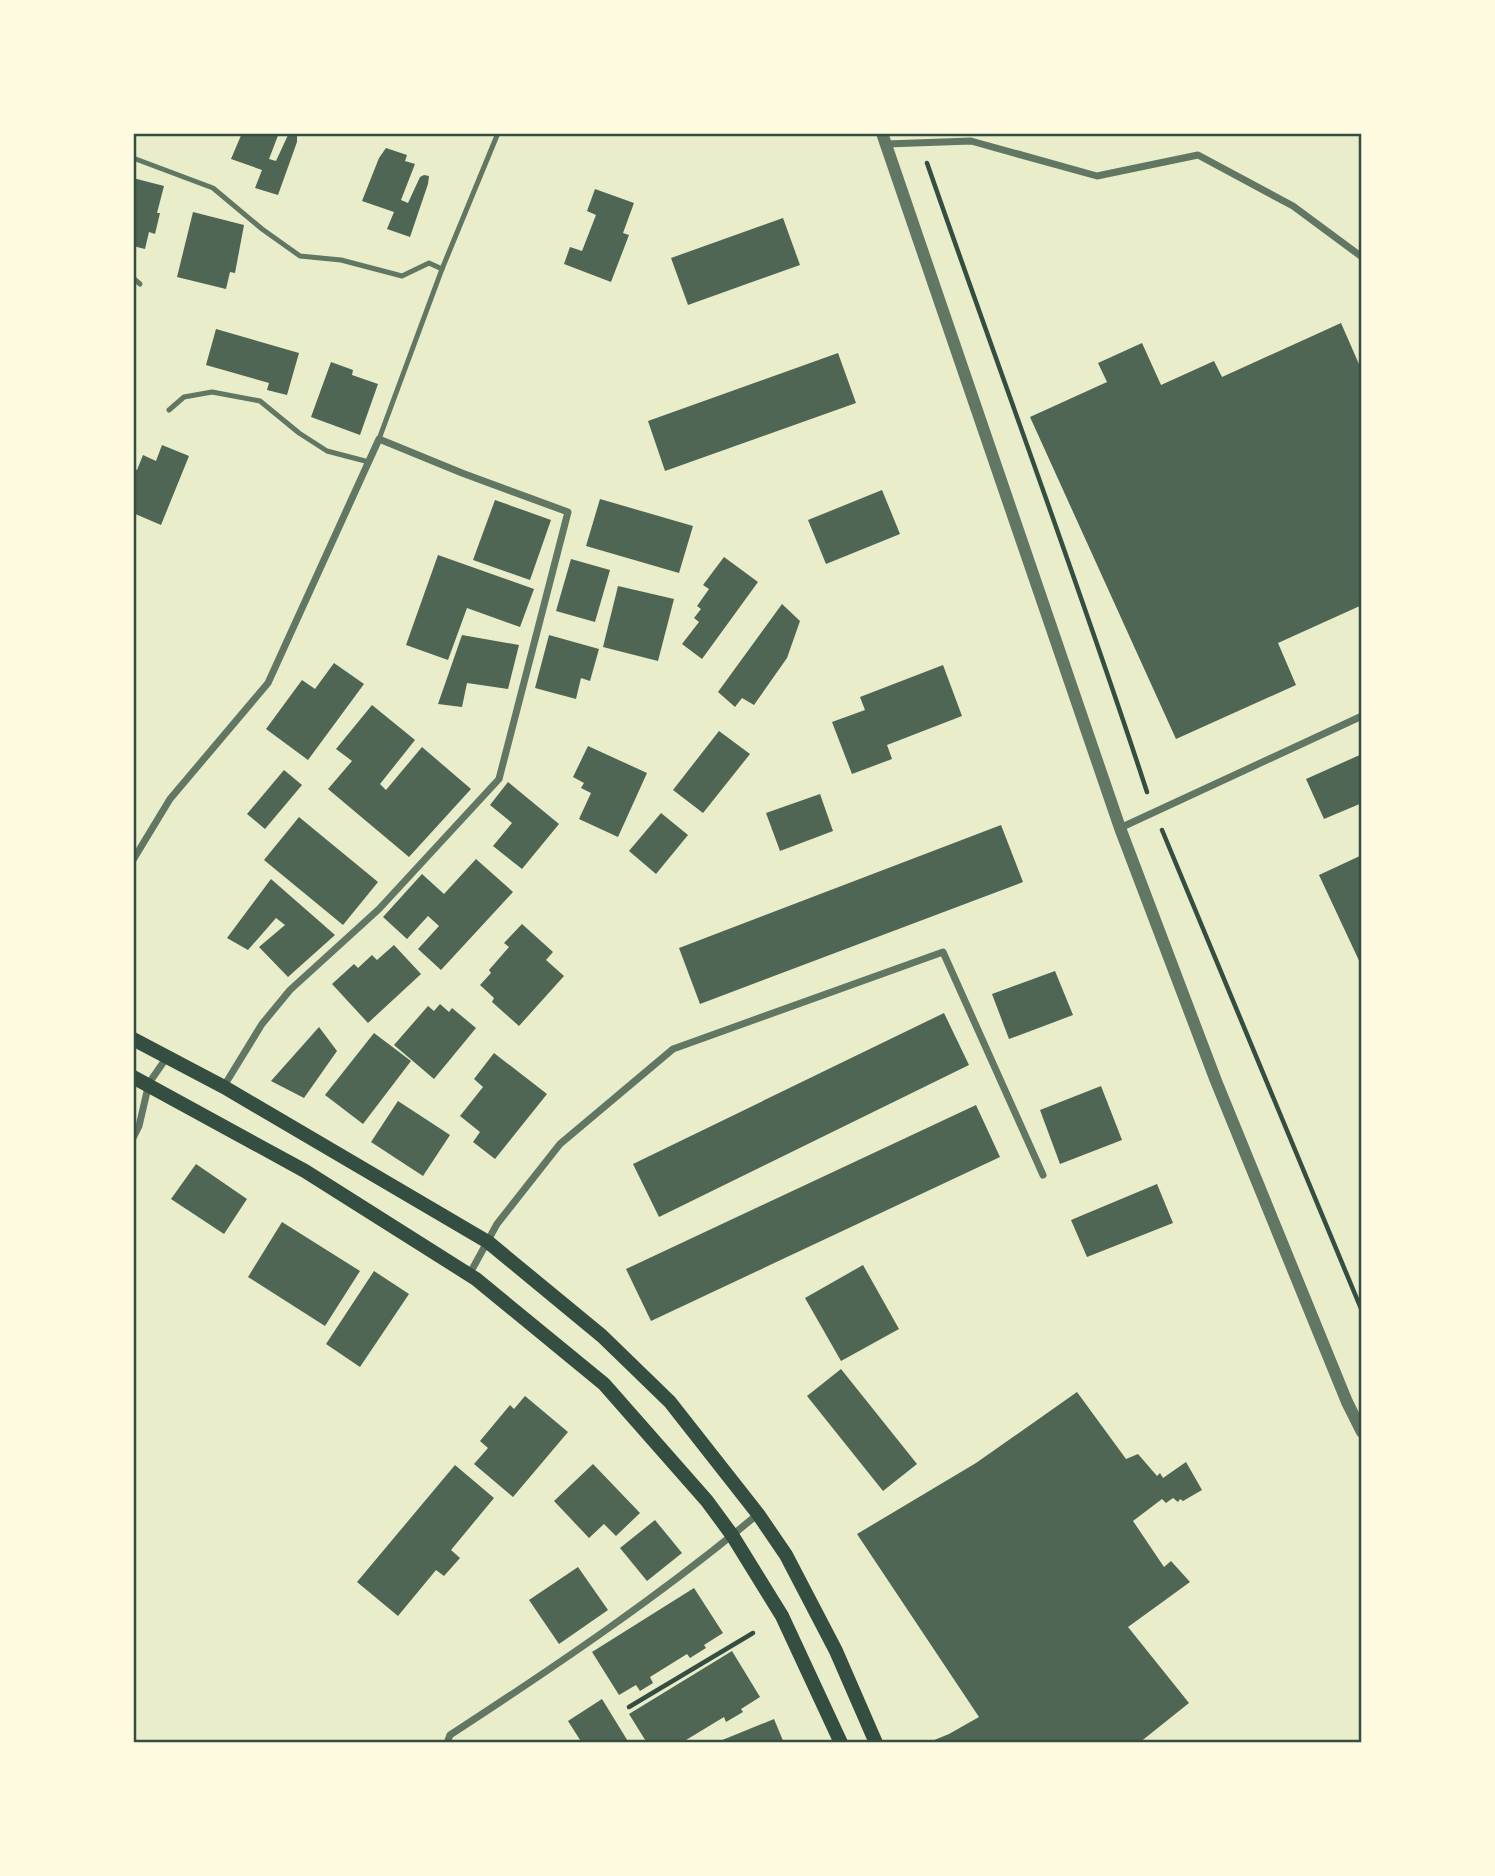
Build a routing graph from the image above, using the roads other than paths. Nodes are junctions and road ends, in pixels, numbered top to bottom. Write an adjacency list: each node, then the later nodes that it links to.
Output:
1 (498, 133): 5 (lane)
2 (884, 139): 4 (street); 12 (street)
3 (133, 158): 5 (lane)
4 (1362, 257)
5 (442, 270): 9 (lane)
6 (133, 278): 7 (lane)
7 (140, 284)
8 (169, 410): 10 (lane)
9 (379, 439): 10 (street); 18 (street)
10 (369, 462): 13 (street)
11 (1362, 716): 12 (street)
12 (1120, 828): 23 (street)
13 (133, 860)
14 (133, 1039): 15 (main road)
15 (167, 1057): 17 (street); 18 (main road)
16 (133, 1077): 17 (main road)
17 (149, 1083): 19 (street); 22 (main road)
18 (224, 1087): 21 (main road)
19 (133, 1138)
20 (1043, 1175): 21 (street)
21 (488, 1242): 22 (street); 24 (main road)
22 (469, 1275): 25 (main road)
23 (1362, 1432)
24 (758, 1514): 25 (street); 28 (main road)
25 (732, 1535): 26 (street); 27 (main road)
26 (447, 1743)
27 (841, 1743)
28 (876, 1743)

